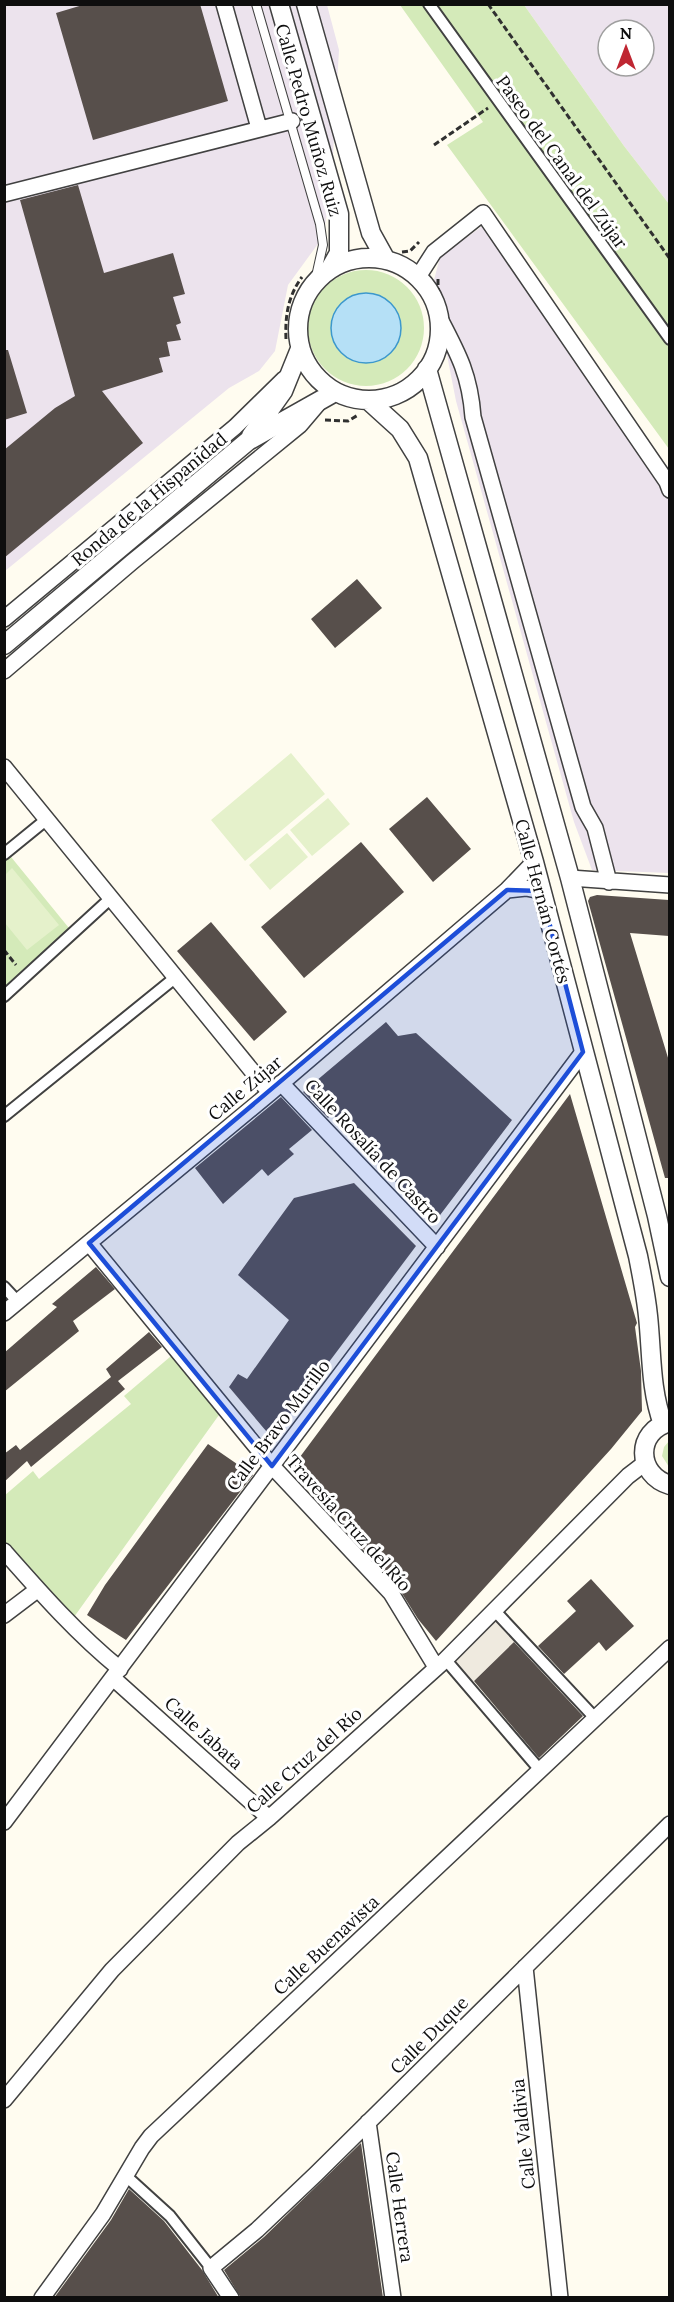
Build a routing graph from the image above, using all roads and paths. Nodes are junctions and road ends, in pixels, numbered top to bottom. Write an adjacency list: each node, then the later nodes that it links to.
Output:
1 (224, 4): 8 (street)
2 (256, 4): 7 (lane, Calle Pedro Muñoz Ruiz)
3 (279, 4): 13 (street)
4 (306, 4): 11 (street)
5 (429, 4): 18 (street, Paseo del Canal del Zújar)
6 (488, 4): 12 (path)
7 (292, 121): 8 (street); 13 (lane, Calle Pedro Muñoz Ruiz)
8 (259, 128): 9 (street)
9 (4, 194)
10 (422, 240): 11 (path)
11 (383, 255): 13 (street); 16 (street)
12 (669, 259)
13 (325, 265): 15 (street); 15 (path)
14 (439, 273): 17 (path)
15 (311, 276): 19 (street); 19 (path)
16 (418, 277): 17 (street); 26 (street)
17 (442, 324): 20 (street); 35 (street)
18 (669, 339)
19 (292, 347): 21 (street, Ronda de la Hispanidad); 22 (street)
20 (427, 373): 23 (street); 23 (path); 34 (street, Calle Hernán Cortés)
21 (289, 375): 25 (street, Ronda de la Hispanidad); 27 (street, Ronda de la Hispanidad)
22 (328, 396): 23 (street); 24 (street); 25 (street, Ronda de la Hispanidad)
23 (372, 403): 24 (path); 33 (street, Calle Hernán Cortés)
24 (300, 424): 29 (street)
25 (248, 441): 28 (street, Ronda de la Hispanidad)
26 (669, 490)
27 (4, 620)
28 (4, 645)
29 (4, 671)
30 (4, 767): 31 (street, Calle Rosalía de Castro)
31 (47, 819): 32 (street); 39 (street, Calle Rosalía de Castro)
32 (4, 854)
33 (534, 862): 37 (street, Calle Zújar); 38 (street, Calle Hernán Cortés)
34 (570, 878): 35 (street); 49 (street, Calle Hernán Cortés)
35 (609, 882): 36 (street)
36 (669, 885)
37 (507, 890): 38 (street); 45 (street, Calle Zújar)
38 (541, 891): 44 (street, Calle Hernán Cortés)
39 (111, 898): 41 (street); 42 (street, Calle Rosalía de Castro)
40 (4, 950): 41 (path)
41 (26, 976): 43 (street)
42 (176, 977): 45 (street, Calle Rosalía de Castro); 46 (street)
43 (4, 996)
44 (583, 1052): 48 (street, Calle Bravo Murillo); 53 (street, Calle Hernán Cortés)
45 (276, 1088): 47 (street, Calle Zújar); 48 (street, Calle Rosalía de Castro)
46 (4, 1116)
47 (89, 1243): 51 (street, Calle Zújar); 55 (street, Travesía Cruz del Río)
48 (437, 1247): 55 (street, Calle Bravo Murillo)
49 (669, 1277)
50 (4, 1287): 51 (street)
51 (18, 1302): 52 (street, Calle Zújar)
52 (4, 1313)
53 (666, 1423): 54 (street)
54 (645, 1463): 56 (street); 59 (street, Calle Cruz del Río)
55 (272, 1466): 62 (street, Travesía Cruz del Río); 63 (street, Calle Bravo Murillo)
56 (669, 1485)
57 (4, 1551): 58 (street, Calle Jabata)
58 (38, 1590): 60 (street); 63 (street, Calle Jabata)
59 (494, 1610): 62 (street, Calle Cruz del Río); 64 (street)
60 (4, 1616)
61 (669, 1648): 64 (street, Calle Buenavista)
62 (441, 1664): 65 (street); 66 (street, Calle Cruz del Río)
63 (116, 1673): 66 (street, Calle Jabata); 67 (street, Calle Bravo Murillo)
64 (595, 1718): 65 (street, Calle Buenavista)
65 (540, 1770): 72 (street, Calle Buenavista)
66 (269, 1818): 70 (street, Calle Cruz del Río)
67 (4, 1822)
68 (669, 1824): 69 (street, Calle Duque)
69 (525, 1967): 71 (street, Calle Duque); 77 (street, Calle Valdivia)
70 (4, 2100)
71 (368, 2122): 73 (street, Calle Duque); 76 (street, Calle Herrera)
72 (126, 2176): 73 (street); 74 (street, Calle Buenavista)
73 (211, 2268): 75 (street)
74 (42, 2298)
75 (231, 2298)
76 (393, 2298)
77 (560, 2298)

